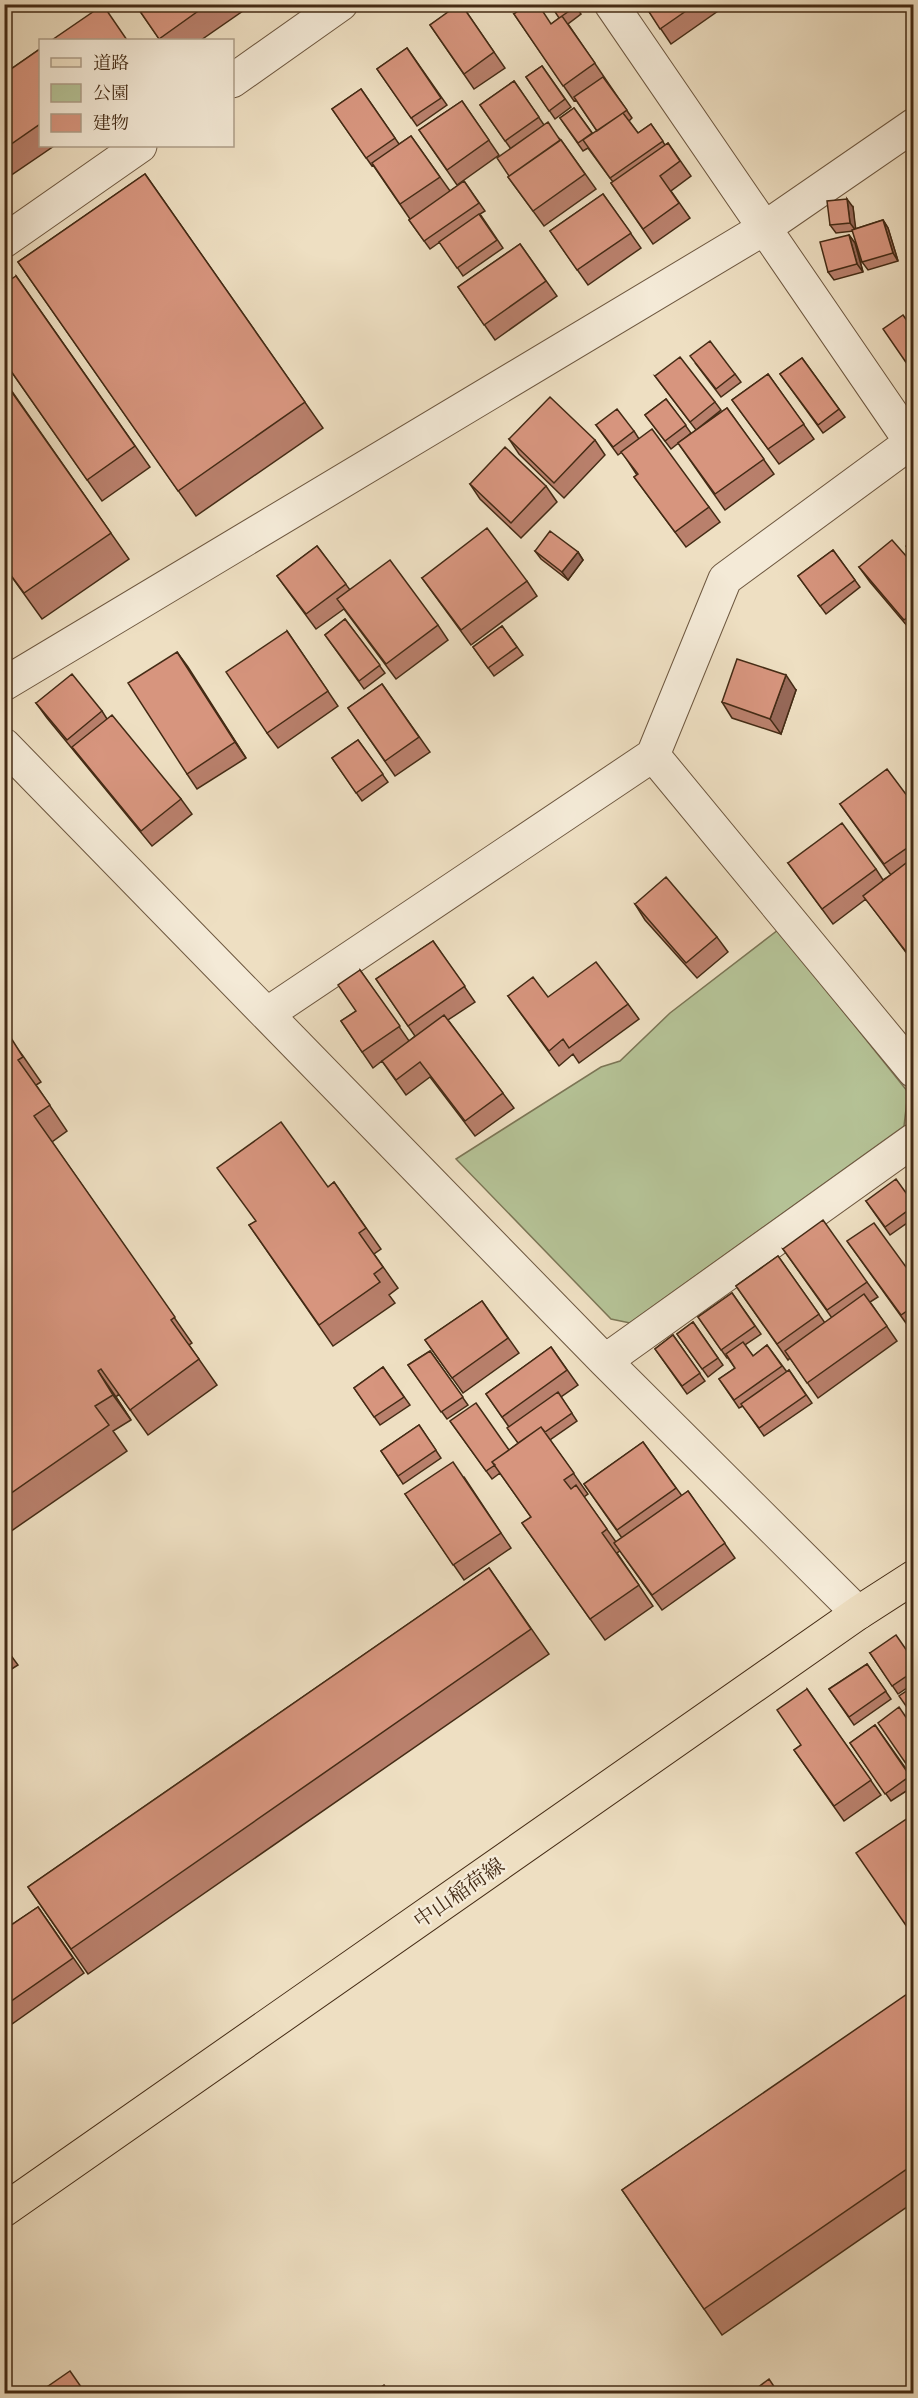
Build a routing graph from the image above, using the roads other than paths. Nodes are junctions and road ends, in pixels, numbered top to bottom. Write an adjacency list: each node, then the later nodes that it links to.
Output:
1 (341, 4): 3 (street)
2 (611, 4): 6 (street)
3 (234, 80)
4 (914, 125): 6 (street)
5 (139, 147): 7 (street)
6 (763, 229): 8 (street); 9 (street)
7 (4, 241)
8 (912, 441): 11 (street)
9 (4, 684)
10 (4, 746): 12 (street)
11 (653, 755): 12 (street); 13 (street)
12 (267, 1014): 15 (street)
13 (914, 1071)
14 (914, 1140): 15 (street)
15 (605, 1361): 17 (street)
16 (914, 1577): 17 (main road, 中山稲荷線)
17 (858, 1613): 18 (main road, 中山稲荷線)
18 (4, 2210)

